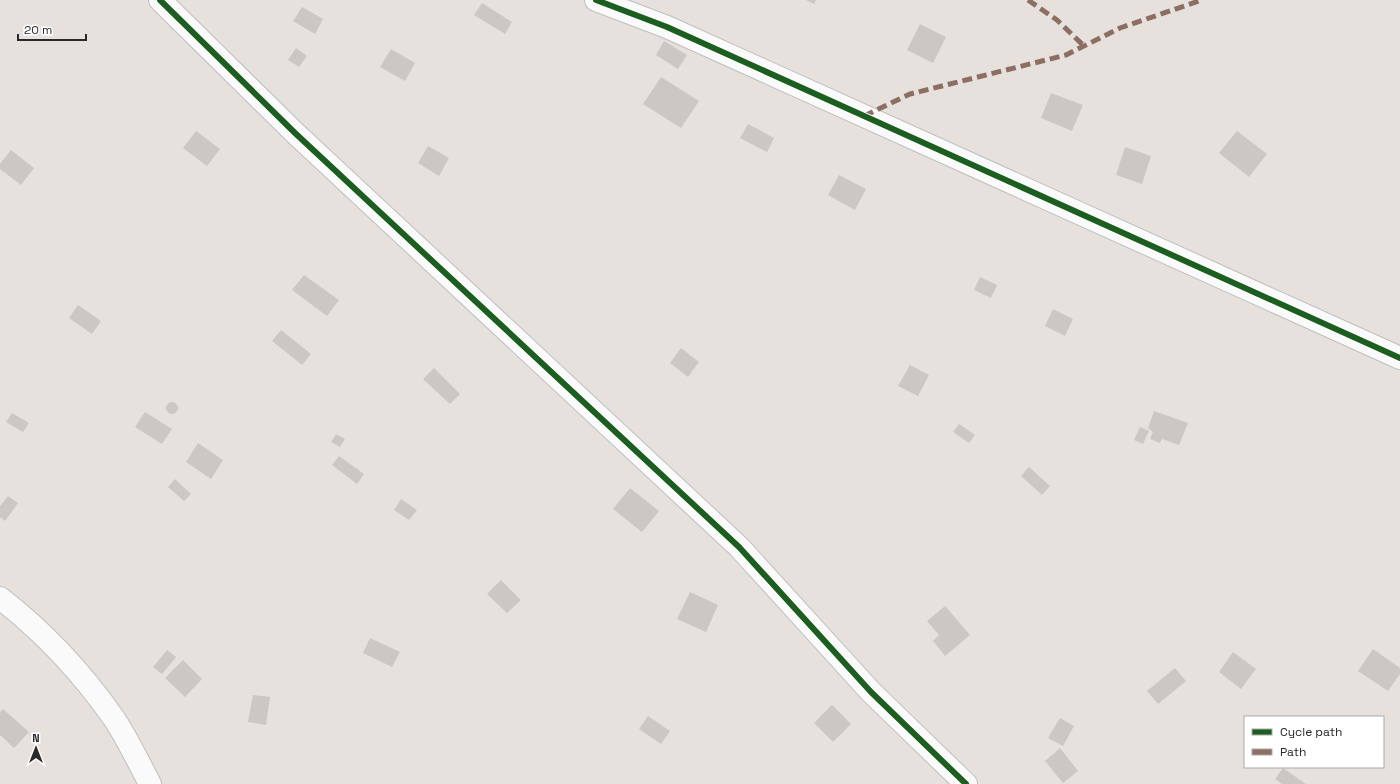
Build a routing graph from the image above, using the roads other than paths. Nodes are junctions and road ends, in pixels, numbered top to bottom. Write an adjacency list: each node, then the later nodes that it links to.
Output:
1 (160, 0): 6 (street)
2 (596, 0): 3 (street)
3 (1400, 358)
4 (0, 598): 5 (street)
5 (150, 784)
6 (966, 784)

